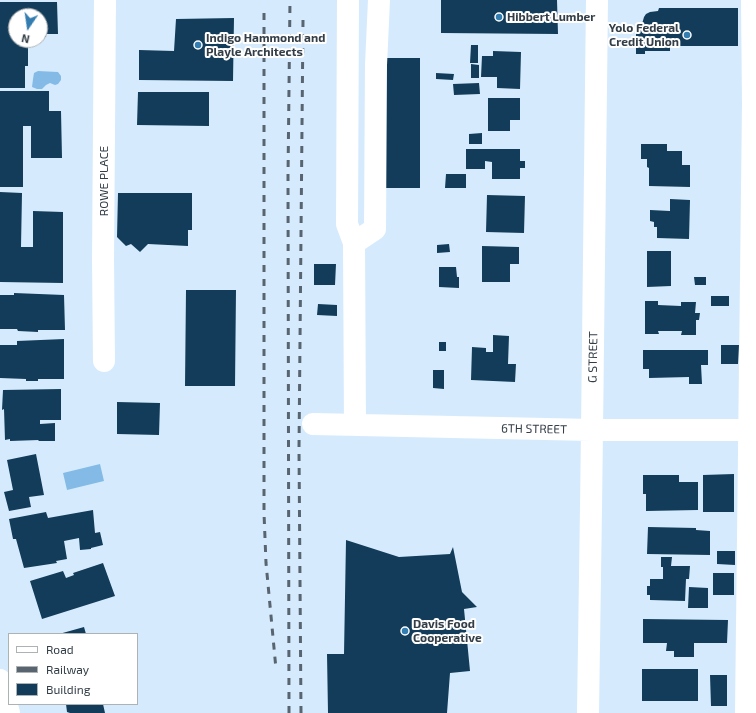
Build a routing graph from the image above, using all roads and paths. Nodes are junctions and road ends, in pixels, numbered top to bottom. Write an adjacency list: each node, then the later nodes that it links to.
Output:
1 (105, 0): 7 (street, ROWE PLACE)
2 (348, 0): 6 (street)
3 (379, 0): 6 (street)
4 (597, 0): 10 (street, G STREET)
5 (752, 0): 11 (street)
6 (354, 243): 9 (street)
7 (104, 361)
8 (312, 424): 9 (street, 6TH STREET)
9 (355, 425): 10 (street, 6TH STREET)
10 (592, 430): 11 (street, 6TH STREET); 14 (street, G STREET)
11 (753, 430): 15 (street)
12 (0, 680): 13 (street)
13 (9, 713)
14 (588, 713)
15 (746, 713)

